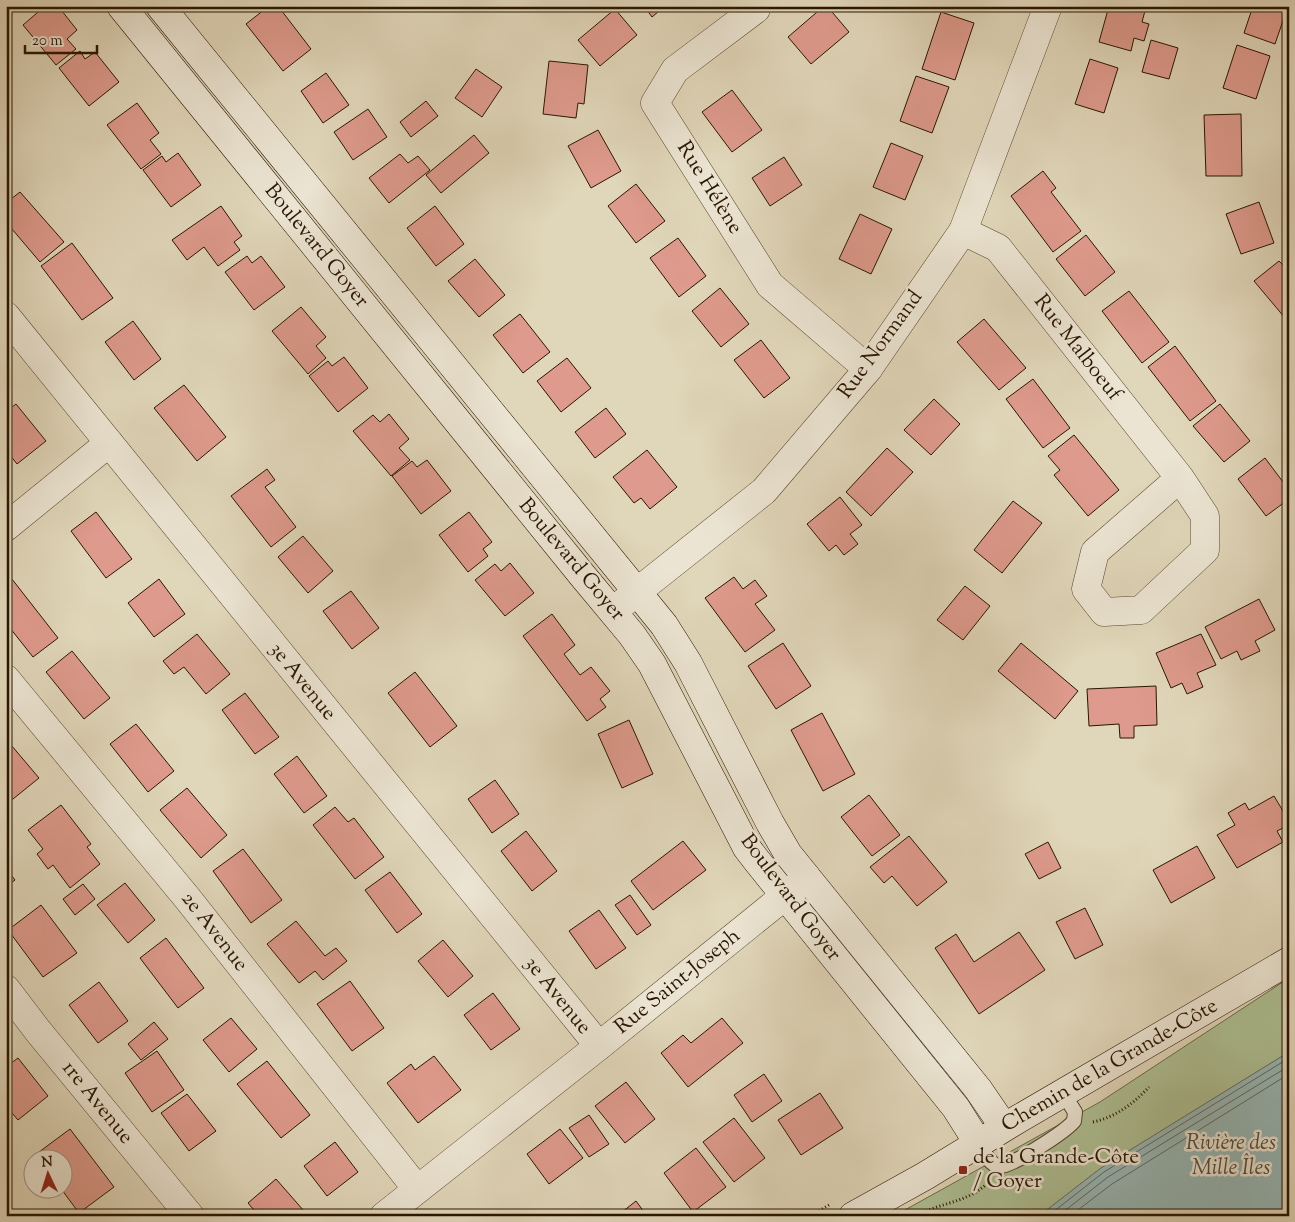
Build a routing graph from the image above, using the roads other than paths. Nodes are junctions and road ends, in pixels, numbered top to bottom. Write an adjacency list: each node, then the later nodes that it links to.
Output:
1 (121, 6): 12 (street, Boulevard Goyer)
2 (160, 6): 11 (street, Boulevard Goyer)
3 (756, 6): 7 (street, Rue Hélène)
4 (1048, 6): 5 (street, Rue Normand)
5 (963, 231): 7 (street, Rue Normand); 9 (street, Rue Malboeuf)
6 (6, 316): 8 (street, 3e Avenue)
7 (868, 369): 11 (street, Rue Normand)
8 (109, 443): 10 (street); 18 (street, 3e Avenue)
9 (1180, 478): 9 (street, Rue Malboeuf)
10 (6, 527)
11 (637, 592): 12 (street, Rue Normand); 14 (street, Boulevard Goyer)
12 (613, 611): 15 (street, Boulevard Goyer)
13 (6, 679): 22 (street, 2e Avenue)
14 (807, 878): 15 (street, Rue Saint-Joseph); 20 (street, Boulevard Goyer)
15 (784, 895): 18 (street, Rue Saint-Joseph); 21 (street, Boulevard Goyer)
16 (1289, 961): 19 (street, Chemin de la Grande-Côte)
17 (6, 989): 23 (street, 1re Avenue)
18 (599, 1046): 22 (street, Rue Saint-Joseph)
19 (1063, 1093): 20 (street, Chemin de la Grande-Côte); 21 (lane)
20 (1004, 1127): 21 (street, Chemin de la Grande-Côte)
21 (978, 1143): 25 (street, Chemin de la Grande-Côte)
22 (417, 1189): 24 (street, Rue Saint-Joseph)
23 (190, 1216)
24 (384, 1216)
25 (852, 1216)

